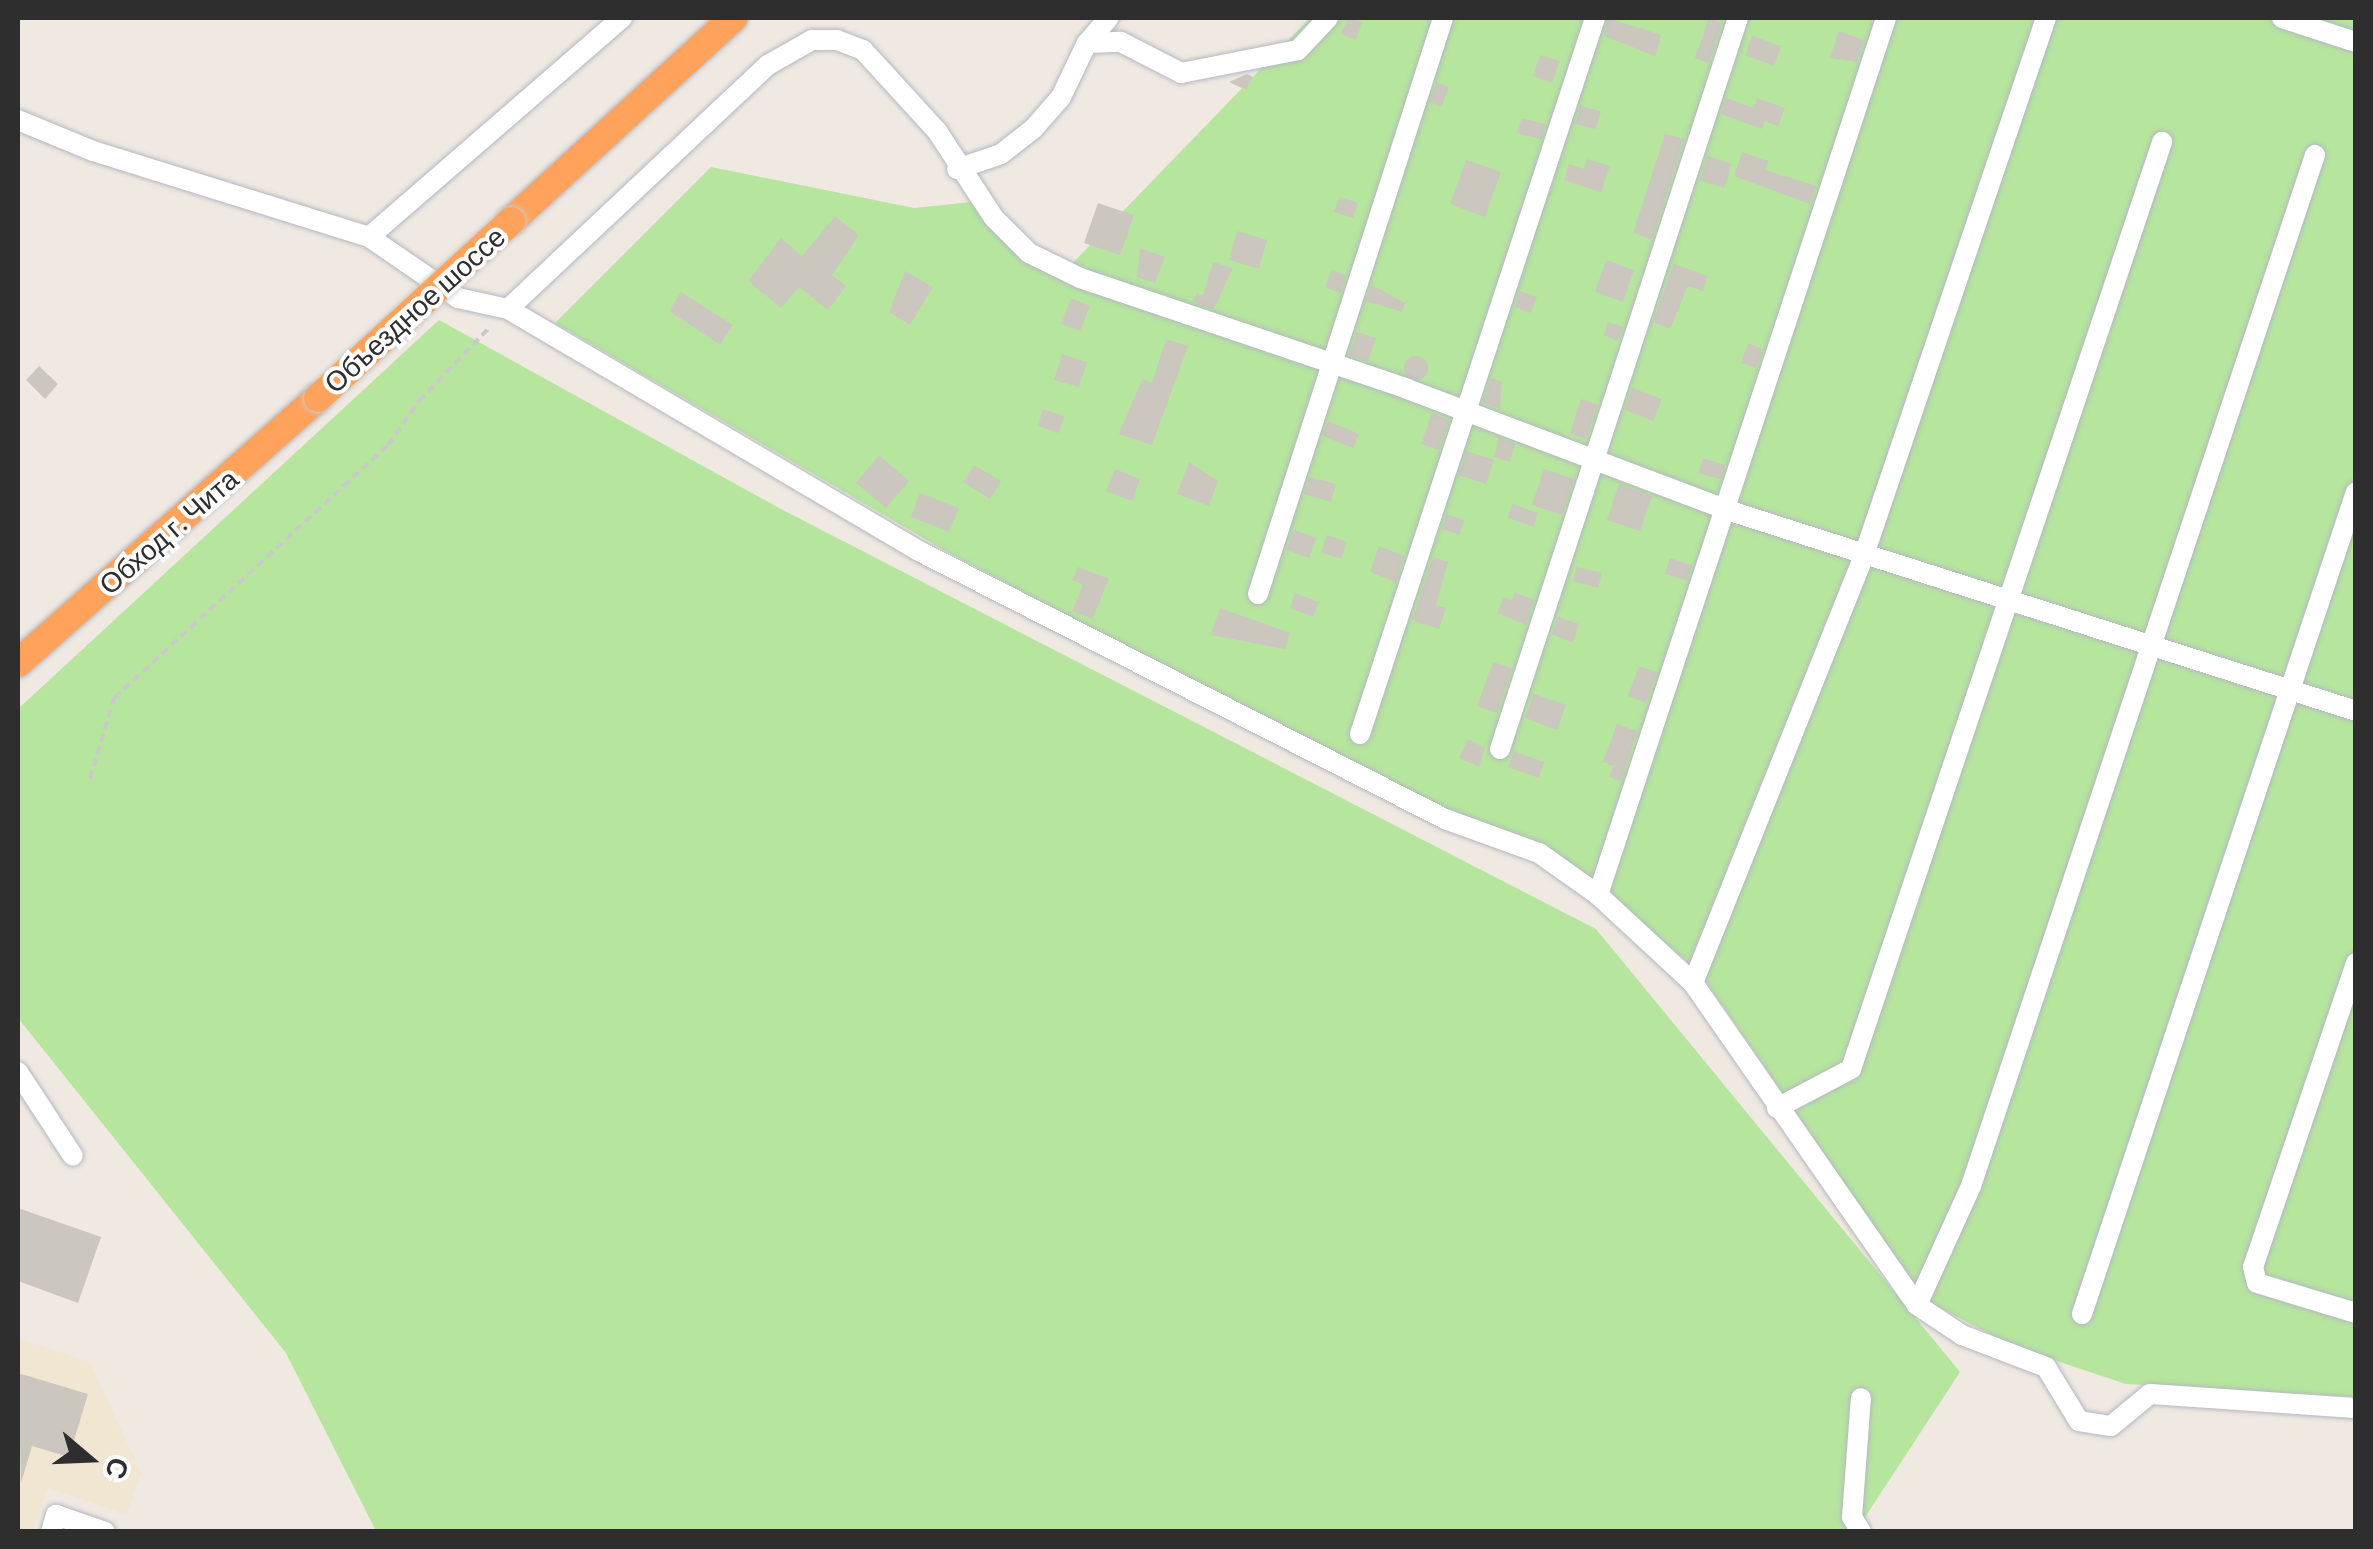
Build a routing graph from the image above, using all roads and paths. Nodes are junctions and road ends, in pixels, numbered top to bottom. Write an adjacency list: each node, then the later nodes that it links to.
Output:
1 (622, 18): 17 (street)
2 (733, 18): 20 (highway, Объездное шоссе, bridge)
3 (1108, 18): 12 (street)
4 (1328, 18): 12 (street)
5 (1443, 18): 19 (street)
6 (1595, 18): 21 (street)
7 (1738, 18): 22 (street)
8 (1886, 18): 24 (street)
9 (2046, 18): 25 (street)
10 (2282, 18): 11 (street)
11 (2356, 42)
12 (1087, 44): 16 (street)
13 (18, 120): 17 (street)
14 (2162, 142): 27 (street)
15 (2315, 155): 28 (street)
16 (957, 168): 18 (street); 19 (street)
17 (369, 237): 18 (street)
18 (508, 309): 34 (path); 35 (street)
19 (1327, 362): 21 (street); 26 (street)
20 (318, 398): 29 (highway, Обход г. Чита)
21 (1462, 410): 22 (street); 32 (street)
22 (1595, 462): 24 (street); 33 (street)
23 (2356, 492): 30 (street)
24 (1727, 510): 25 (street); 35 (street)
25 (1864, 555): 27 (street); 37 (street)
26 (1258, 594)
27 (2012, 600): 28 (street); 39 (street)
28 (2152, 644): 30 (street); 41 (street)
29 (18, 662)
30 (2289, 689): 31 (street); 42 (street)
31 (2356, 711)
32 (1360, 734)
33 (1500, 748)
34 (90, 779)
35 (1598, 895): 37 (street)
36 (2356, 962): 43 (street)
37 (1693, 984): 39 (street)
38 (18, 1072): 40 (street)
39 (1777, 1108): 41 (street)
40 (73, 1156)
41 (1917, 1304): 45 (street)
42 (2082, 1314)
43 (2356, 1314)
44 (1861, 1398): 48 (street)
45 (2356, 1408)
46 (50, 1532): 47 (street)
47 (104, 1532)
48 (1861, 1532)

